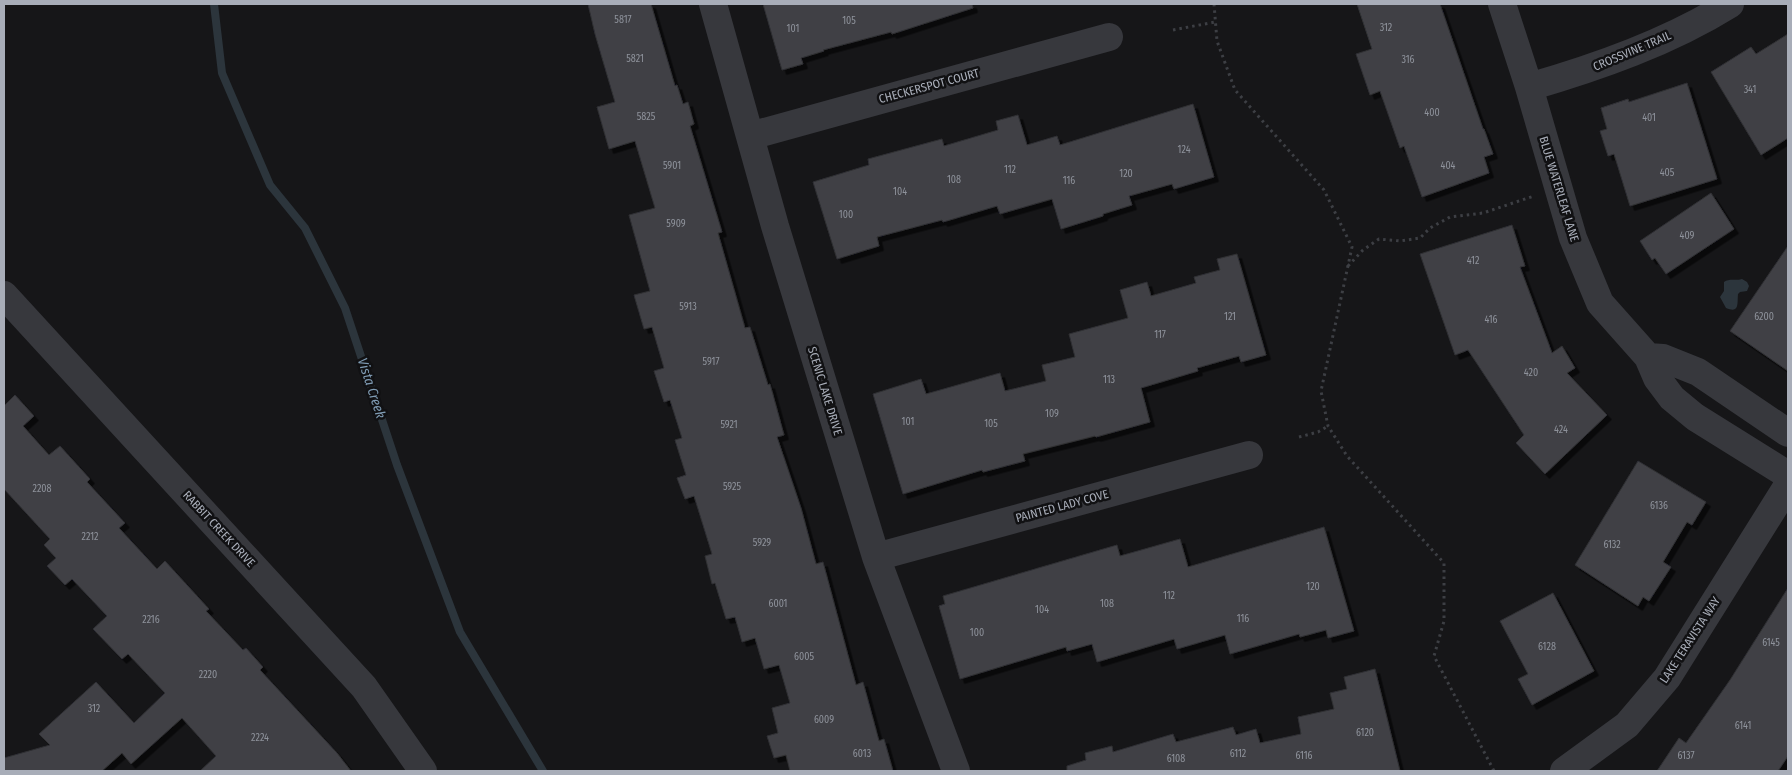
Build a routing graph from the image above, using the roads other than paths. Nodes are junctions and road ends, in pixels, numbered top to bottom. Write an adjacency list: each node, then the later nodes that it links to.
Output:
1 (713, 4): 6 (street, SCENIC LAKE DRIVE)
2 (1502, 4): 5 (street, BLUE WATERLEAF LANE)
3 (1730, 4): 5 (street, CROSSVINE TRAIL)
4 (1109, 37): 6 (street, CHECKERSPOT COURT)
5 (1529, 87): 8 (street, BLUE WATERLEAF LANE)
6 (750, 136): 13 (street, SCENIC LAKE DRIVE)
7 (4, 294): 14 (street, RABBIT CREEK DRIVE)
8 (1648, 357): 9 (street); 11 (street, BLUE WATERLEAF LANE)
9 (1788, 433)
10 (1249, 455): 13 (street, PAINTED LADY COVE)
11 (1788, 475)
12 (1788, 485): 16 (street, LAKE TERAVISTA WAY)
13 (876, 557): 15 (street, SCENIC LAKE DRIVE)
14 (422, 771)
15 (956, 771)
16 (1564, 771)

